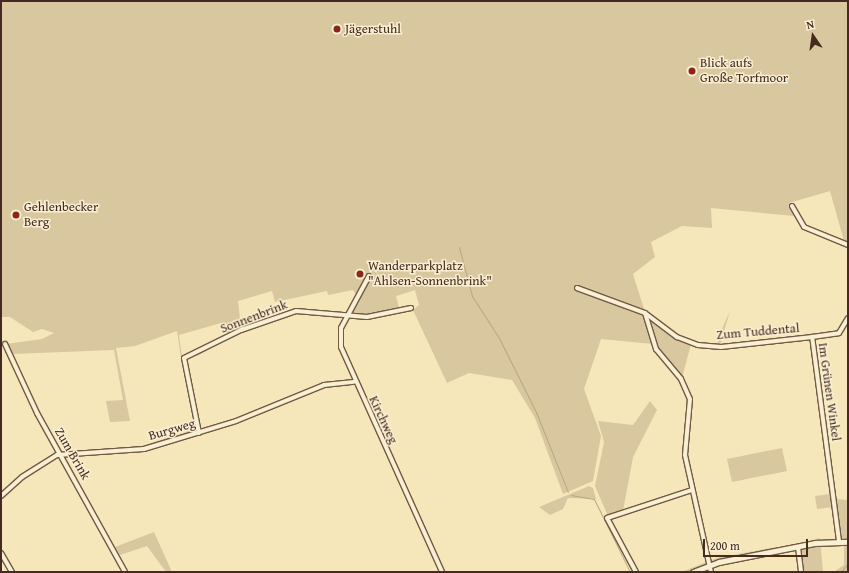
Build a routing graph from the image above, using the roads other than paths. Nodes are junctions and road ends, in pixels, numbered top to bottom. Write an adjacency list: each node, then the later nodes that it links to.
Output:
1 (792, 206): 2 (street)
2 (848, 245)
3 (369, 276): 7 (street, Kirchweg)
4 (577, 288): 6 (street, Zum Tuddental)
5 (411, 308): 7 (street, Sonnenbrink)
6 (645, 312): 9 (street, Zum Tuddental); 14 (street)
7 (347, 315): 11 (street, Kirchweg); 12 (street, Sonnenbrink)
8 (848, 318): 9 (street, Im Grünen Winkel)
9 (812, 337): 16 (street, Im Grünen Winkel)
10 (5, 344): 13 (street, Zum Brink)
11 (354, 382): 12 (street, Burgweg); 23 (street, Kirchweg)
12 (199, 433): 13 (street, Burgweg)
13 (62, 454): 15 (street, Burgweg); 22 (street, Zum Brink)
14 (692, 490): 20 (street); 24 (street)
15 (1, 496)
16 (839, 541): 17 (street); 18 (street)
17 (848, 542)
18 (798, 547): 20 (street); 27 (street)
19 (1, 553): 21 (street)
20 (709, 565): 25 (street); 26 (street)
21 (12, 572)
22 (125, 572)
23 (442, 572)
24 (636, 572)
25 (693, 572)
26 (711, 572)
27 (802, 572)

